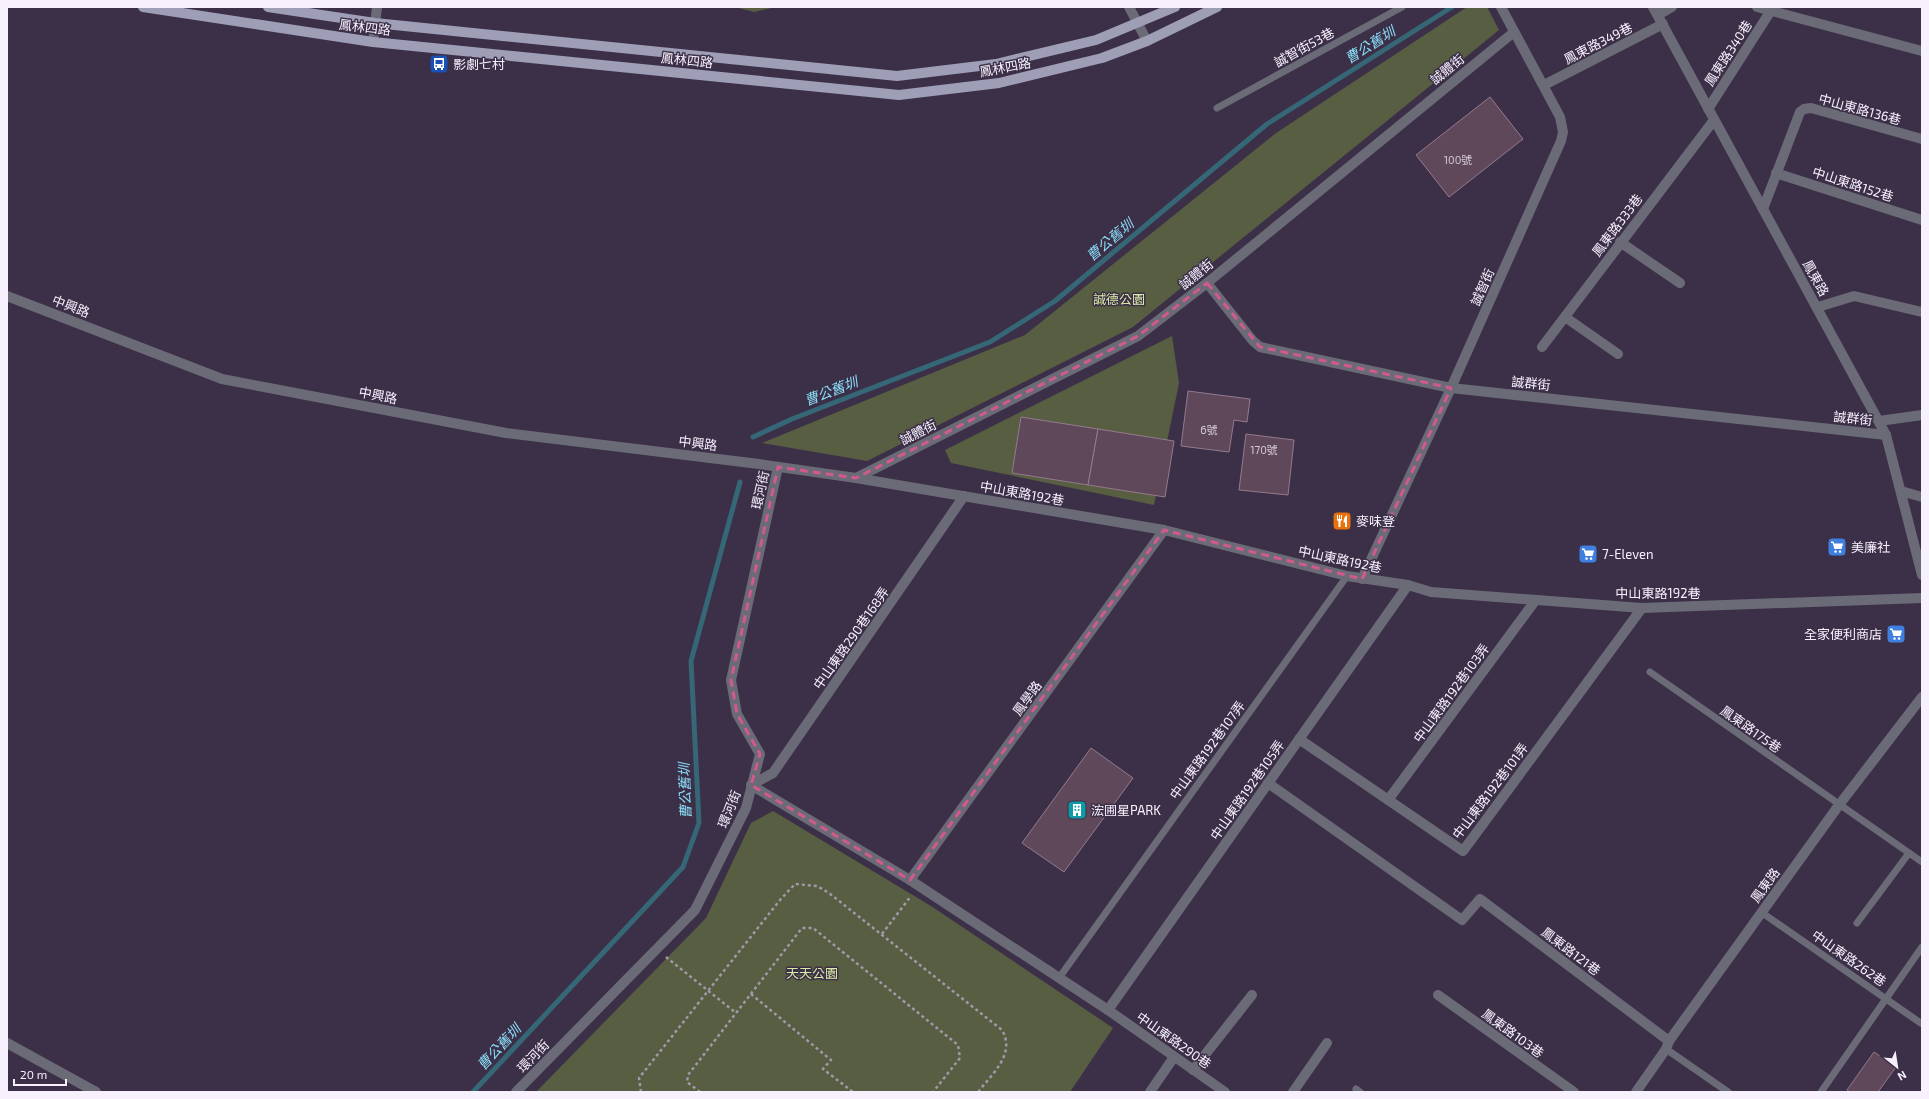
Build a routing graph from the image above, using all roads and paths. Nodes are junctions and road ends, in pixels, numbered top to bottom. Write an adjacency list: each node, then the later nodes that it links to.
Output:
1 (143, 7): 18 (main road, 鳳林四路)
2 (268, 7): 13 (main road, 鳳林四路)
3 (378, 7): 13 (street)
4 (1129, 7): 14 (street)
5 (1175, 7): 14 (main road, 鳳林四路)
6 (1217, 7): 17 (main road, 鳳林四路)
7 (1402, 7): 21 (lane, 誠智街53巷)
8 (1500, 7): 16 (street, 誠智街)
9 (1672, 7): 11 (street)
10 (1756, 7): 12 (street)
11 (1656, 11): 15 (street, 鳳東路)
12 (1770, 12): 19 (street); 22 (street, 鳳東路340巷)
13 (376, 23): 14 (main road, 鳳林四路); 18 (street)
14 (1137, 24): 17 (street)
15 (1663, 24): 20 (street, 鳳東路349巷); 22 (street, 鳳東路)
16 (1514, 32): 20 (street, 誠智街); 29 (street, 誠體街)
17 (1147, 41): 18 (main road, 鳳林四路)
18 (373, 42)
19 (1922, 51)
20 (1544, 85): 37 (street, 誠智街)
21 (1217, 108)
22 (1708, 109): 23 (street, 鳳東路)
23 (1714, 120): 26 (street, 鳳東路); 28 (street, 鳳東路333巷)
24 (1922, 139): 25 (street, 中山東路136巷)
25 (1776, 173): 26 (street, 中山東路136巷); 27 (street, 中山東路152巷)
26 (1762, 209): 32 (street, 鳳東路)
27 (1922, 220)
28 (1620, 242): 30 (street); 34 (street, 鳳東路333巷)
29 (1207, 283): 37 (street, 誠群街); 43 (street, 誠體街)
30 (1680, 283)
31 (7, 296): 41 (street, 中興路)
32 (1818, 308): 33 (street); 39 (street, 鳳東路)
33 (1922, 312)
34 (1565, 318): 35 (street, 鳳東路333巷); 36 (street)
35 (1542, 347)
36 (1618, 354)
37 (1451, 388): 40 (street, 誠群街); 50 (street, 誠智街)
38 (1922, 415): 39 (street)
39 (1879, 421): 40 (street, 鳳東路)
40 (1886, 435): 44 (street, 鳳東路)
41 (759, 464): 42 (street, 中山東路192巷)
42 (778, 467): 43 (street, 中山東路192巷); 59 (street, 環河街)
43 (856, 478): 45 (street, 中山東路192巷)
44 (1900, 492): 46 (street); 48 (street, 鳳東路)
45 (964, 496): 47 (street, 中山東路192巷); 59 (street, 中山東路290巷168弄)
46 (1922, 497)
47 (1164, 530): 49 (street, 中山東路192巷); 64 (street, 鳳學路)
48 (1922, 575)
49 (1347, 576): 50 (street, 中山東路192巷); 70 (lane, 中山東路192巷107弄)
50 (1362, 579): 51 (street, 中山東路192巷)
51 (1408, 585): 53 (street, 中山東路192巷); 57 (street, 中山東路192巷105弄)
52 (1922, 598): 54 (street, 中山東路192巷)
53 (1535, 601): 54 (street, 中山東路192巷); 60 (street, 中山東路192巷103弄)
54 (1642, 608): 60 (street, 中山東路192巷101弄)
55 (1650, 672): 61 (lane, 鳳東路175巷)
56 (1922, 697): 61 (street, 鳳東路)
57 (1299, 739): 58 (street, 中山東路192巷105弄); 60 (street, 中山東路192巷101弄)
58 (1268, 783): 76 (street, 中山東路192巷105弄); 81 (street, 鳳東路121巷)
59 (751, 785): 64 (street, 中山東路290巷); 69 (street, 環河街)
60 (1388, 800)
61 (1839, 805): 62 (lane, 鳳東路175巷); 65 (street, 鳳東路)
62 (1909, 853): 63 (lane, 鳳東路175巷); 66 (lane)
63 (1922, 862)
64 (914, 883): 67 (path); 70 (street, 中山東路290巷)
65 (1761, 912): 75 (lane, 中山東路262巷); 81 (street, 鳳東路)
66 (1857, 923)
67 (882, 934): 71 (path); 90 (path)
68 (1922, 947): 75 (lane)
69 (656, 949): 71 (path); 85 (street, 環河街)
70 (1058, 978): 76 (street, 中山東路290巷)
71 (708, 991): 77 (path); 86 (path)
72 (751, 994): 77 (path); 88 (path); 89 (path)
73 (1252, 995): 83 (street)
74 (1438, 995): 94 (street, 鳳東路103巷)
75 (1886, 999): 78 (lane, 中山東路262巷); 97 (lane)
76 (1108, 1010): 82 (street, 中山東路290巷)
77 (736, 1013): 87 (path)
78 (1922, 1024)
79 (7, 1043): 84 (street)
80 (1327, 1043): 93 (street)
81 (1667, 1045): 95 (street, 鳳東路); 96 (lane)
82 (1174, 1057): 83 (street, 中山東路290巷); 91 (street)
83 (1193, 1070): 92 (street, 中山東路290巷)
84 (96, 1092)
85 (516, 1092)
86 (641, 1092)
87 (700, 1092)
88 (854, 1092)
89 (933, 1092)
90 (978, 1092)
91 (1150, 1092)
92 (1225, 1092)
93 (1293, 1092)
94 (1574, 1092)
95 (1636, 1092)
96 (1728, 1092)
97 (1821, 1092)

